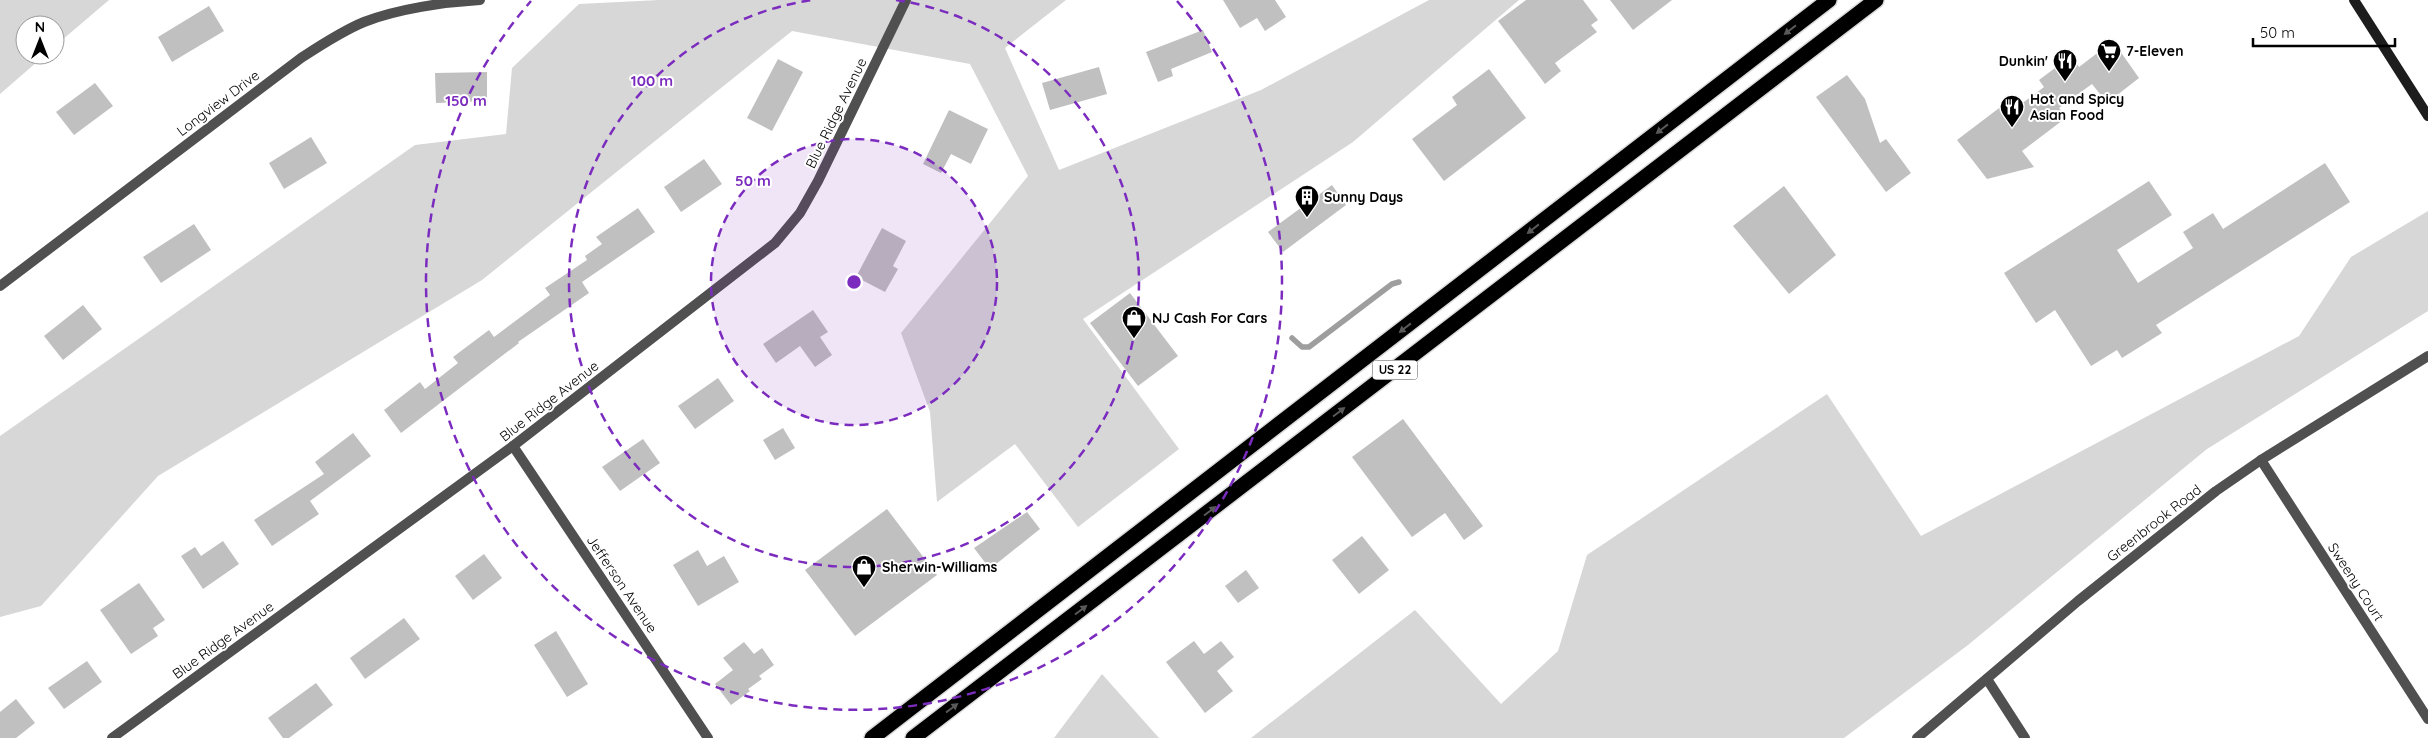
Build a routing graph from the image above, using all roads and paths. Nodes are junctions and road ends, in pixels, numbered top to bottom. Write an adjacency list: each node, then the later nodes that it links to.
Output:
1 (480, 0): 7 (street, Longview Drive)
2 (906, 0): 9 (street, Blue Ridge Avenue)
3 (1829, 0): 15 (highway, US 22, one-way to 15)
4 (1876, 0): 16 (highway, US 22, one-way to 4)
5 (2354, 0): 6 (street)
6 (2428, 116)
7 (0, 286)
8 (2428, 356): 10 (street, Greenbrook Road)
9 (513, 446): 13 (street, Blue Ridge Avenue); 14 (street, Jefferson Avenue)
10 (2261, 460): 11 (street, Greenbrook Road); 12 (street, Sweeny Court)
11 (1987, 679): 17 (street, Greenbrook Road); 18 (street)
12 (2428, 719)
13 (112, 738)
14 (708, 738)
15 (872, 738)
16 (913, 738)
17 (1917, 738)
18 (2025, 738)

